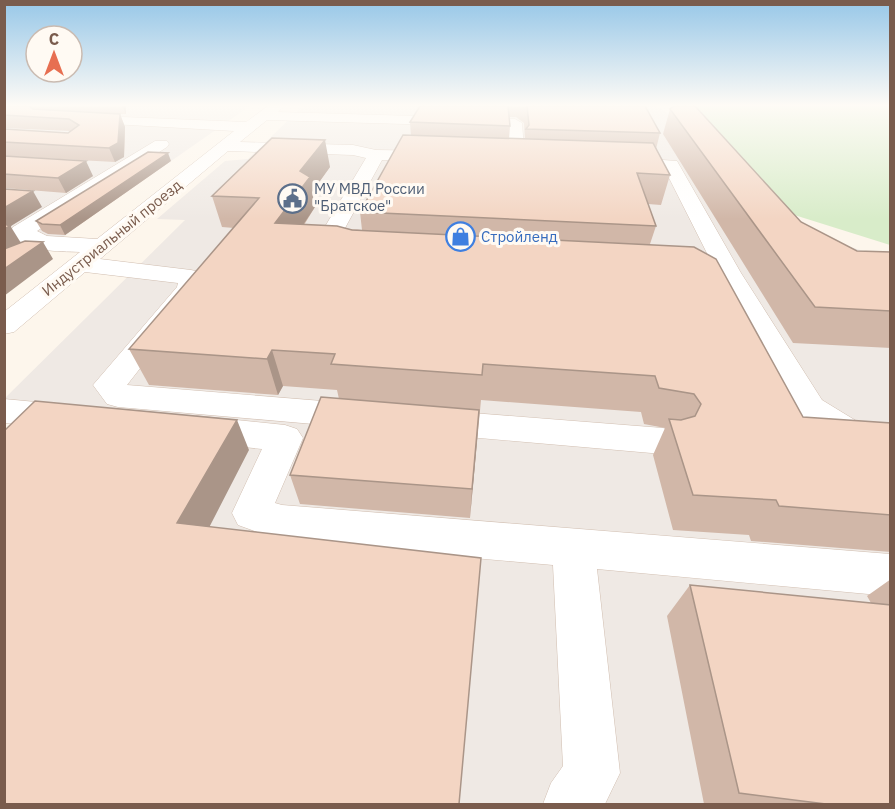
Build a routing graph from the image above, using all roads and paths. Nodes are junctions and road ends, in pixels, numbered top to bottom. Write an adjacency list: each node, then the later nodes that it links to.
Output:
1 (156, 144): 10 (street)
2 (228, 144): 15 (street, Индустриальный проезд)
3 (328, 144): 5 (street)
4 (514, 144): 7 (street)
5 (343, 147): 6 (street); 6 (street)
6 (376, 155): 14 (street)
7 (514, 155)
8 (597, 161): 19 (street)
9 (85, 168): 10 (street)
10 (119, 170): 12 (street)
11 (37, 199): 12 (street)
12 (70, 201): 13 (street)
13 (42, 243): 15 (street); 16 (street)
14 (369, 253)
15 (91, 255): 17 (street, Индустриальный проезд); 20 (street)
16 (15, 256)
17 (4, 326)
18 (4, 411): 21 (street)
19 (891, 438)
20 (663, 441)
21 (573, 549): 22 (street); 23 (street)
22 (891, 575)
23 (572, 804)

